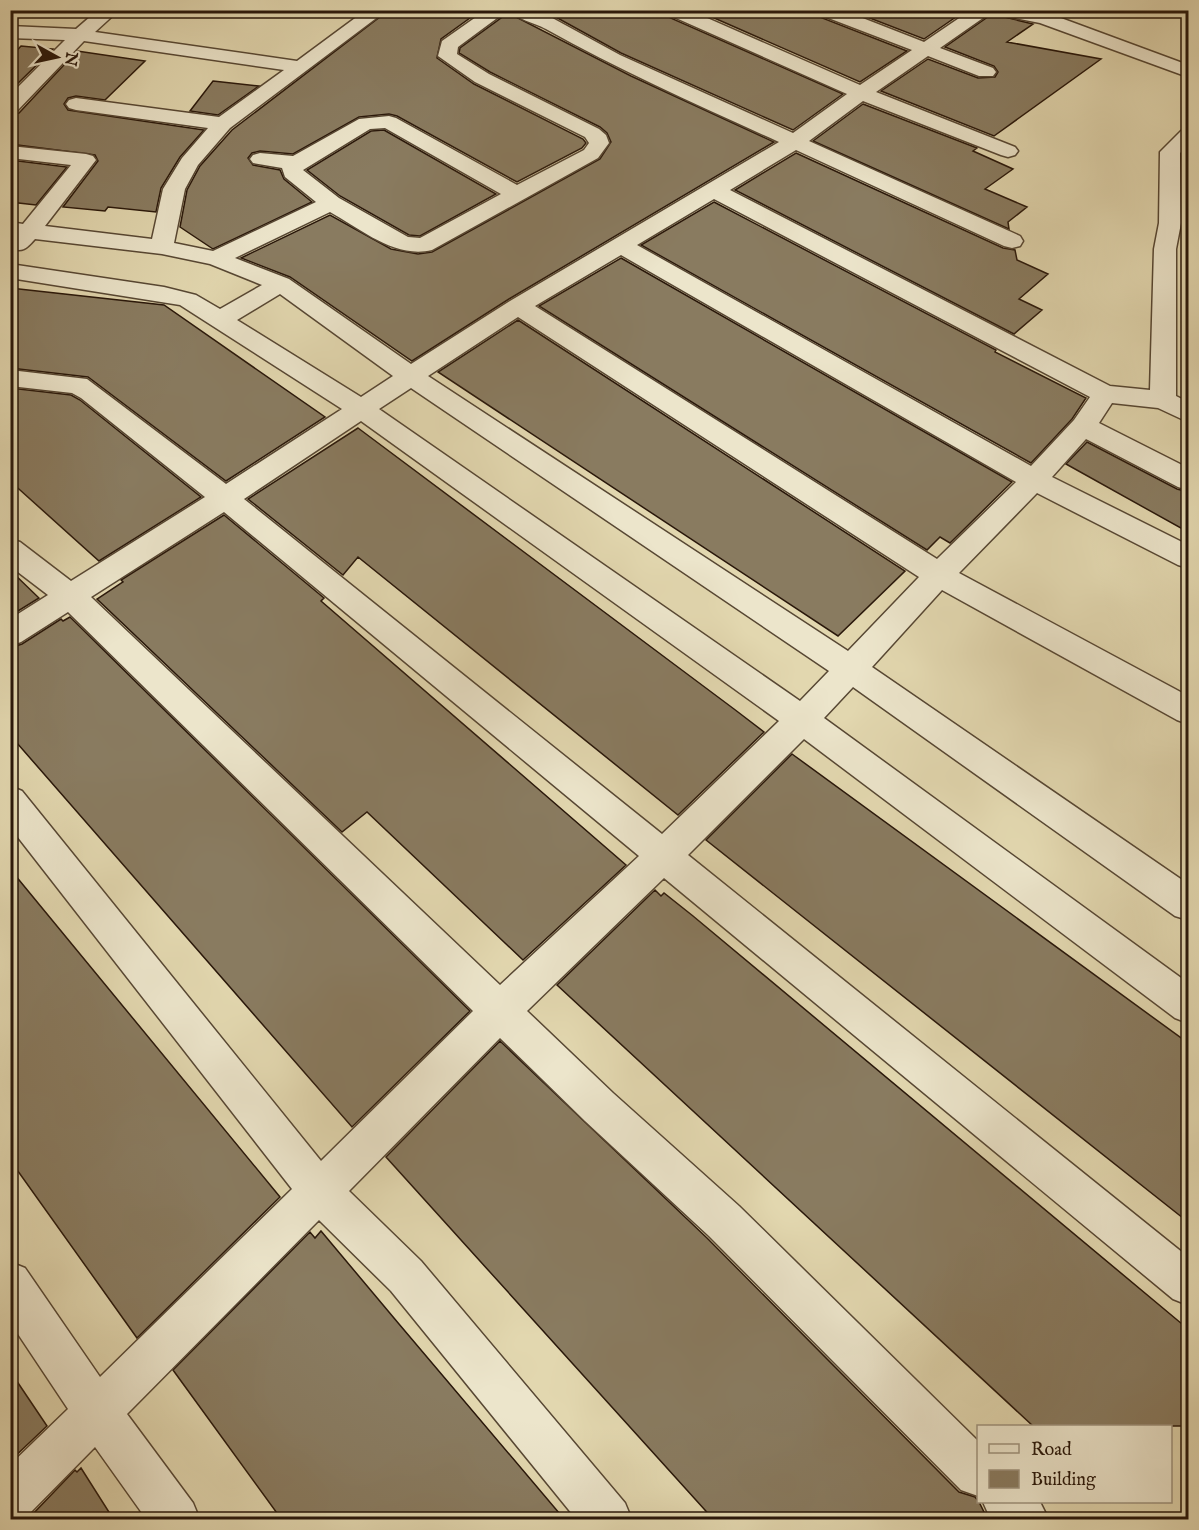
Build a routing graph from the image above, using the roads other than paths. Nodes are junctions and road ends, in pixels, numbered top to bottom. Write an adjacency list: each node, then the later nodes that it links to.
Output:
1 (110, 10): 11 (street)
2 (378, 10): 13 (street)
3 (499, 10): 27 (street)
4 (518, 10): 21 (street)
5 (673, 10): 16 (street)
6 (824, 10): 12 (street)
7 (984, 10): 12 (street)
8 (1001, 10): 9 (street)
9 (1050, 14): 14 (street)
10 (10, 32): 11 (street)
11 (80, 35): 13 (street); 18 (street)
12 (926, 49): 15 (street); 16 (street)
13 (302, 67): 19 (street)
14 (1188, 71)
15 (986, 72)
16 (861, 93): 21 (street); 22 (street)
17 (76, 104): 19 (street)
18 (10, 107)
19 (223, 124): 32 (street)
20 (1188, 135): 33 (street)
21 (796, 141): 26 (street); 30 (street)
22 (1008, 151)
23 (10, 153): 29 (street)
24 (260, 159): 25 (street)
25 (295, 163): 27 (street); 28 (street)
26 (714, 190): 31 (street); 43 (street)
27 (518, 194): 28 (street)
28 (331, 203): 36 (street)
29 (19, 230): 32 (street); 35 (street)
30 (1012, 241)
31 (620, 245): 39 (street); 48 (street)
32 (162, 247): 36 (street)
33 (1165, 249): 34 (street); 44 (street)
34 (1188, 254)
35 (10, 255)
36 (216, 258): 38 (street)
37 (10, 271): 40 (street)
38 (280, 285): 40 (street); 41 (street)
39 (518, 306): 41 (street); 53 (street)
40 (222, 318): 45 (street)
41 (410, 376): 45 (street); 56 (street)
42 (10, 378): 50 (street)
43 (1105, 394): 44 (street); 47 (street)
44 (1163, 400): 46 (street)
45 (361, 409): 50 (street); 58 (street)
46 (1188, 413)
47 (1083, 426): 48 (street); 49 (street)
48 (1034, 480): 52 (street); 53 (street)
49 (1188, 480)
50 (225, 498): 54 (street); 60 (street)
51 (10, 550): 54 (street)
52 (1188, 557)
53 (939, 574): 56 (street); 57 (street)
54 (71, 596): 55 (street); 63 (street)
55 (10, 634)
56 (851, 669): 58 (street); 61 (street)
57 (1188, 711)
58 (802, 720): 60 (street); 62 (street)
59 (10, 801): 64 (street)
60 (663, 856): 63 (street); 66 (street)
61 (1188, 904)
62 (1188, 1005)
63 (500, 1011): 64 (street); 68 (street)
64 (319, 1191): 67 (street); 72 (street)
65 (10, 1283): 67 (street)
66 (1188, 1284)
67 (98, 1413): 69 (street); 71 (street)
68 (977, 1472)
69 (10, 1499)
70 (1008, 1503): 73 (street)
71 (176, 1520)
72 (608, 1520)
73 (1025, 1520)

